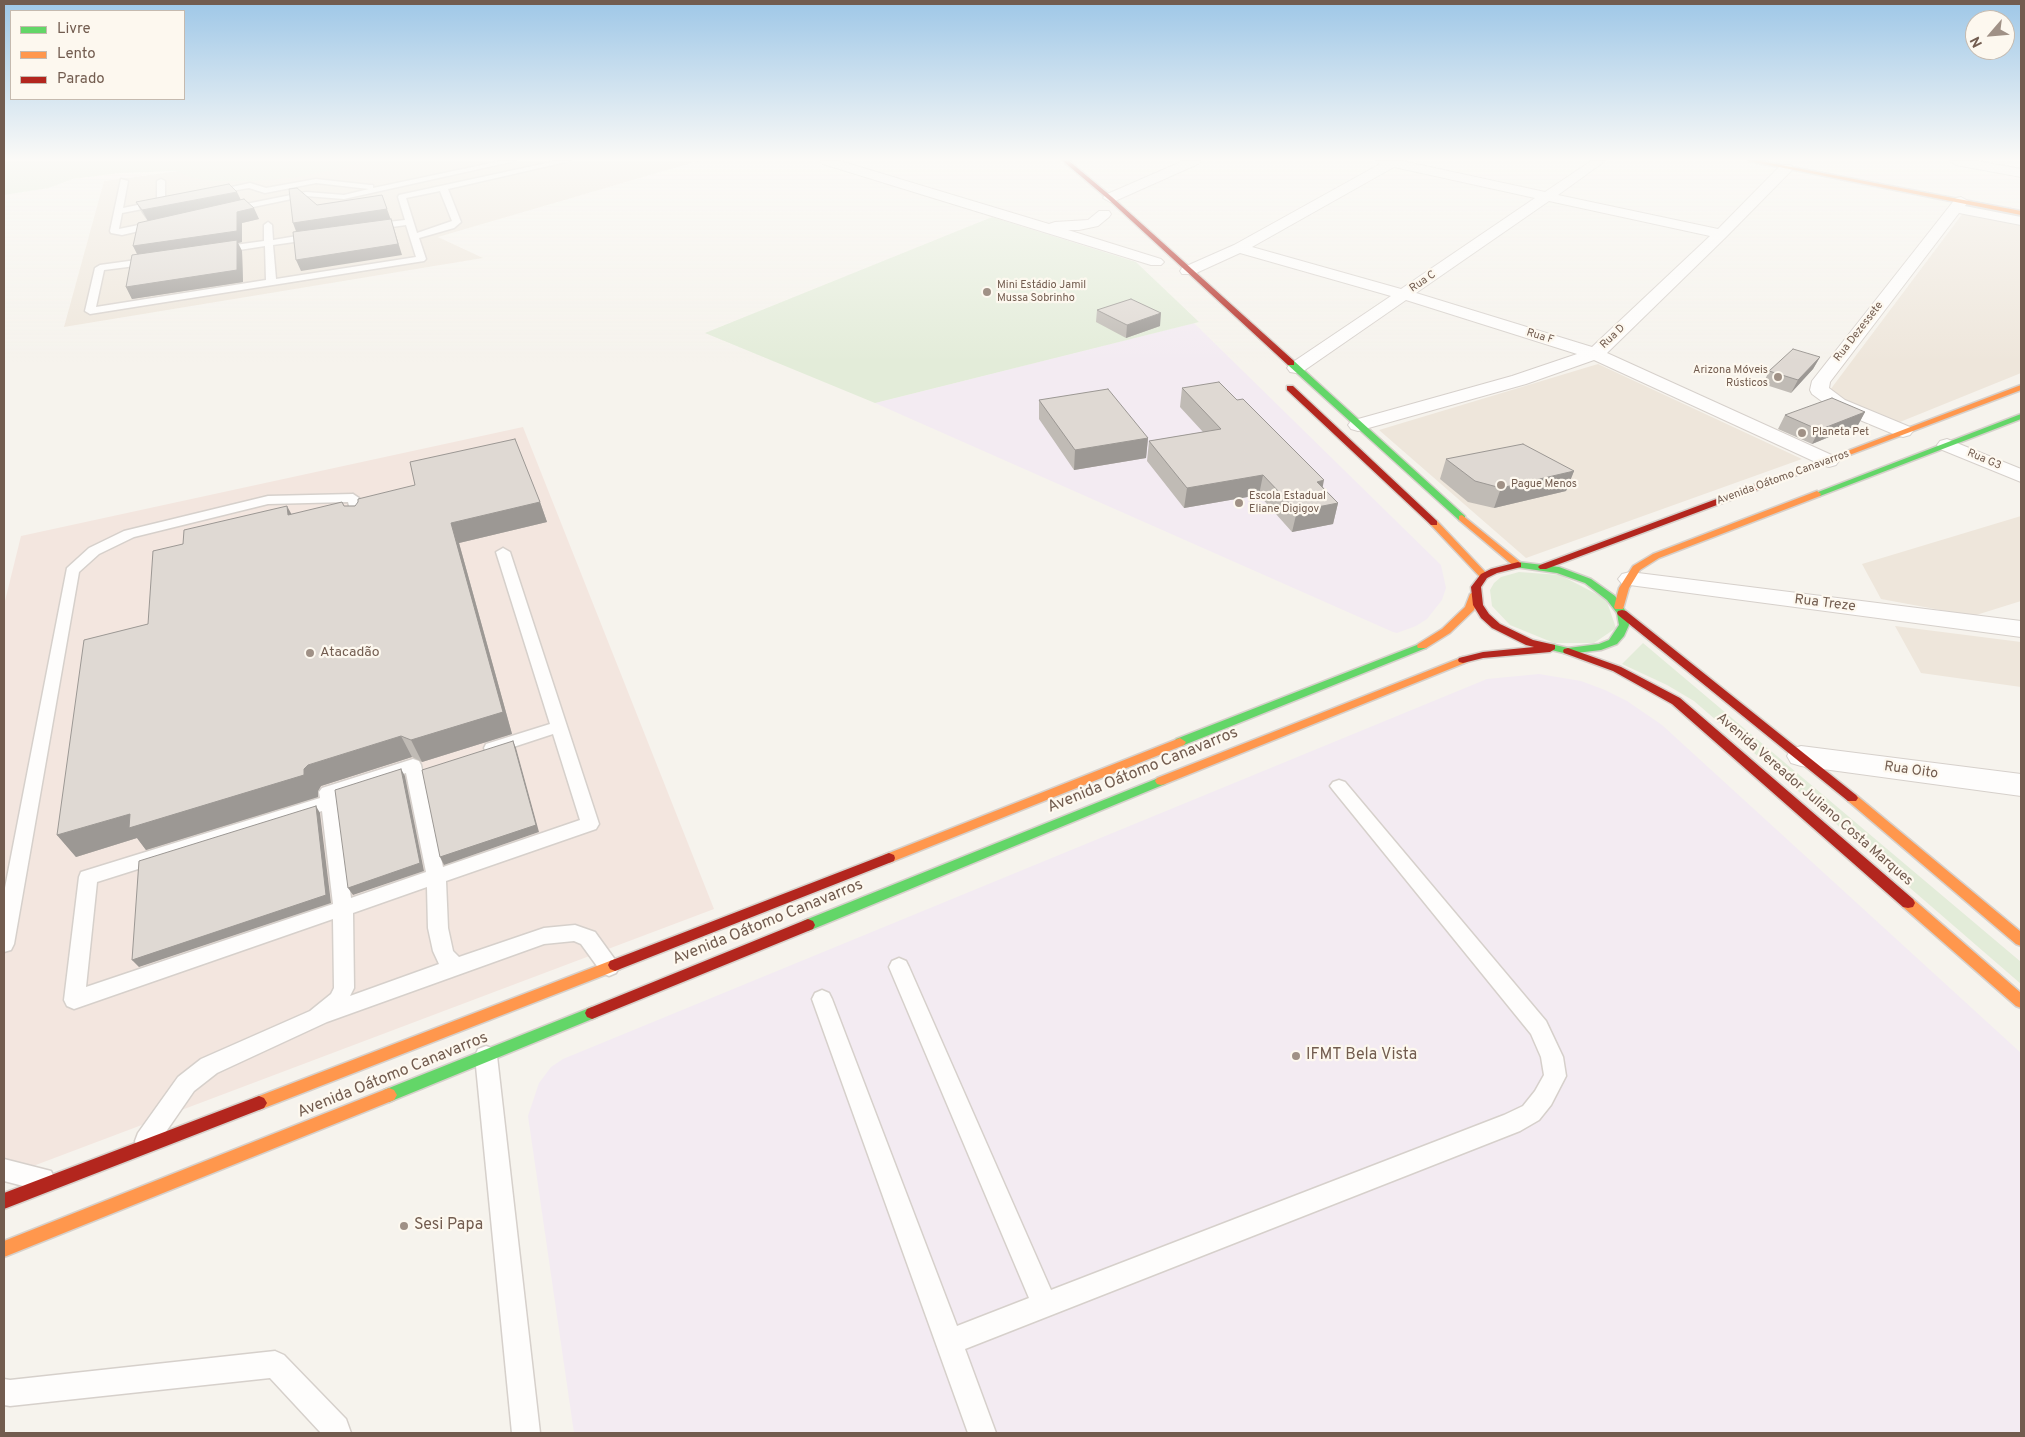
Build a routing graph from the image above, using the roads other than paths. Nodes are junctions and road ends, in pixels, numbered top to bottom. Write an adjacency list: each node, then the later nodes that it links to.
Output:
1 (114, 228): 2 (lane)
2 (137, 228)
3 (268, 228): 18 (lane)
4 (369, 228): 14 (lane)
5 (412, 228): 17 (lane)
6 (444, 228): 17 (lane)
7 (1044, 228): 23 (street)
8 (1142, 228): 24 (main road)
9 (1274, 228): 20 (street)
10 (1502, 228): 26 (street, Rua C)
11 (1694, 228): 16 (street)
12 (1727, 228): 16 (street, Rua D)
13 (1939, 228): 33 (street, Rua Dezessete)
14 (363, 229)
15 (325, 234): 18 (lane)
16 (1721, 234): 27 (street, Rua D)
17 (414, 237): 25 (lane)
18 (269, 243): 21 (lane); 25 (lane)
19 (1136, 244): 23 (main road)
20 (1239, 248): 24 (street); 26 (street, Rua F)
21 (213, 252)
22 (156, 260): 25 (lane)
23 (1159, 266)
24 (1188, 272): 28 (main road)
25 (271, 282)
26 (1405, 295): 27 (street, Rua F); 28 (street, Rua C)
27 (1595, 354): 32 (street, Rua D); 35 (street, Rua F)
28 (1296, 368): 32 (main road)
29 (1284, 382): 41 (main road)
30 (2021, 388): 33 (main road, Avenida Oátomo Canavarros)
31 (2021, 416): 34 (main road, Avenida Oátomo Canavarros)
32 (1358, 425): 39 (main road)
33 (1903, 431): 35 (main road, Avenida Oátomo Canavarros)
34 (1947, 445): 36 (street, Rua G3); 42 (main road, Avenida Oátomo Canavarros)
35 (1829, 461): 40 (main road, Avenida Oátomo Canavarros)
36 (2021, 476)
37 (359, 521): 57 (lane)
38 (503, 552): 48 (lane)
39 (1518, 565): 40 (main road, Avenida Vereador Juliano Costa Marques); 41 (main road)
40 (1543, 567): 44 (main road, Avenida Vereador Juliano Costa Marques)
41 (1484, 576): 43 (main road, Avenida Oátomo Canavarros)
42 (1630, 578): 44 (main road, Avenida Oátomo Canavarros); 45 (street, Rua Treze)
43 (1475, 594): 46 (main road); 59 (main road, Avenida Oátomo Canavarros)
44 (1620, 610): 47 (main road, Avenida Oátomo Canavarros); 50 (main road, Avenida Vereador Juliano Costa Marques)
45 (2021, 628)
46 (1550, 649): 47 (main road); 64 (main road, Avenida Oátomo Canavarros)
47 (1568, 651): 62 (main road, Avenida Vereador Juliano Costa Marques)
48 (558, 727): 49 (lane); 54 (lane)
49 (478, 753)
50 (1801, 756): 51 (street, Rua Oito); 56 (main road, Avenida Vereador Juliano Costa Marques)
51 (2021, 785)
52 (1339, 786): 70 (lane)
53 (329, 802): 54 (lane); 55 (lane); 55 (lane)
54 (436, 877): 55 (lane); 58 (lane)
55 (343, 908): 63 (lane)
56 (2021, 940)
57 (4, 944)
58 (457, 966): 59 (lane); 63 (lane)
59 (610, 967): 65 (main road, Avenida Oátomo Canavarros)
60 (899, 967): 70 (lane)
61 (822, 999): 71 (lane)
62 (2021, 1002)
63 (317, 1017): 65 (lane)
64 (486, 1056): 69 (main road, Avenida Oátomo Canavarros); 74 (lane)
65 (141, 1148): 67 (main road, Avenida Oátomo Canavarros)
66 (4, 1170): 67 (lane)
67 (55, 1181): 68 (main road, Avenida Oátomo Canavarros)
68 (4, 1201)
69 (4, 1249)
70 (1045, 1304): 71 (lane)
71 (950, 1342): 75 (lane)
72 (4, 1392): 73 (lane)
73 (336, 1433)
74 (526, 1433)
75 (982, 1433)

